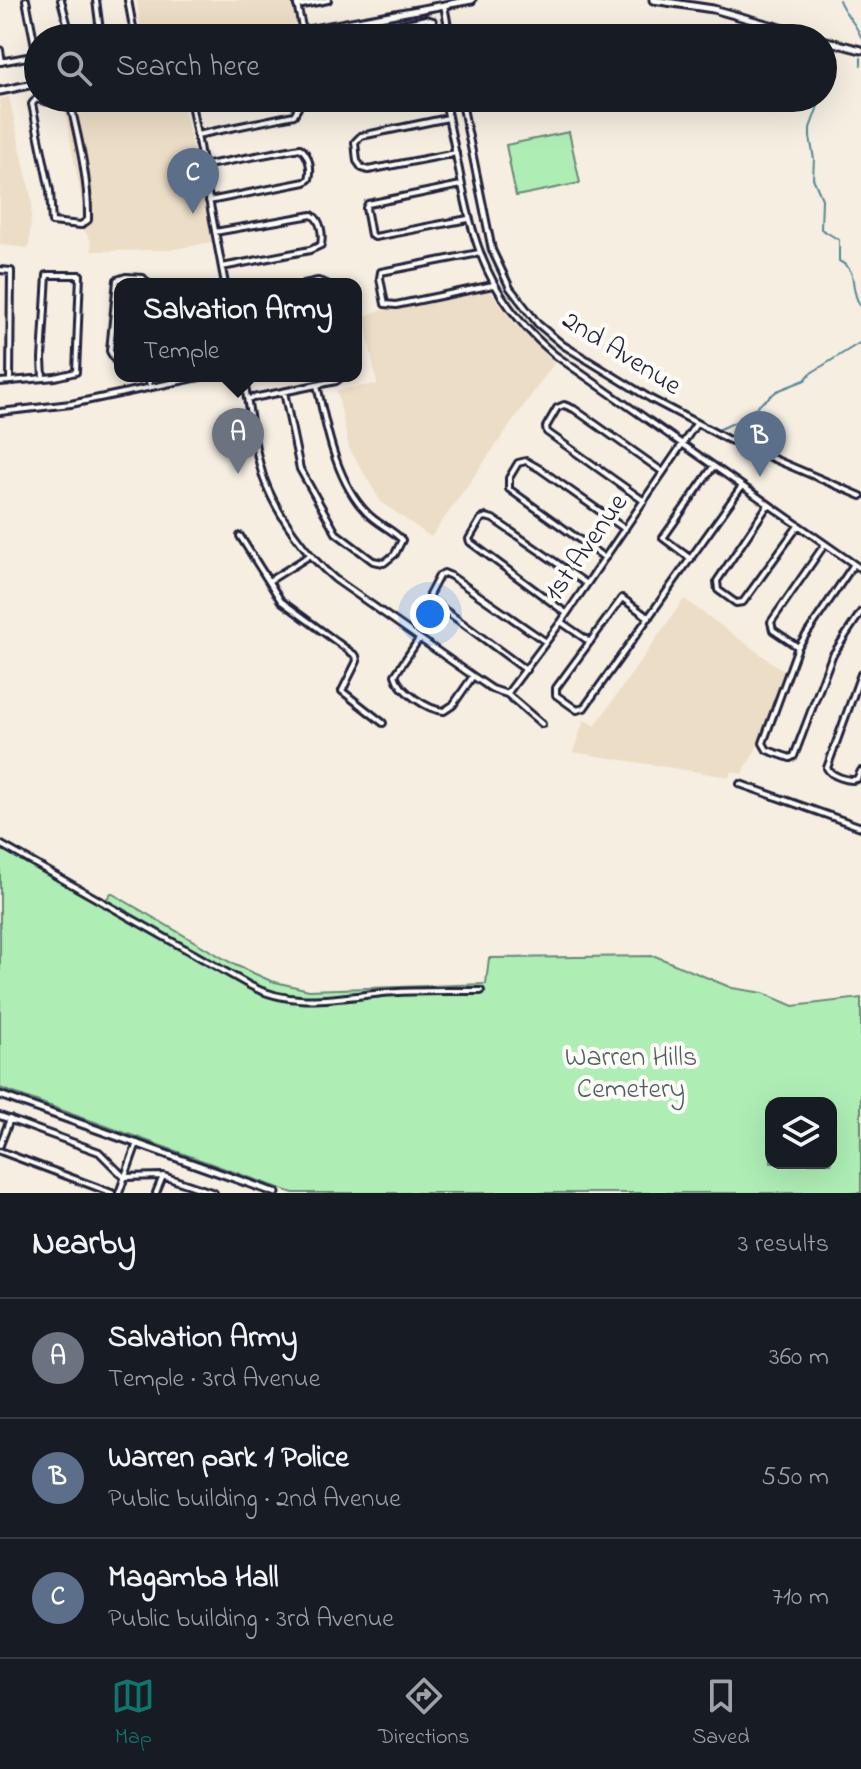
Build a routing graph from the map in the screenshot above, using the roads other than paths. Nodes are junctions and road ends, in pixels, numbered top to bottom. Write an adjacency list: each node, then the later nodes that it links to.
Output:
1 (26, 0): 13 (street)
2 (61, 0): 14 (street)
3 (96, 0): 15 (street)
4 (128, 0): 16 (street)
5 (328, 0): 9 (street)
6 (472, 0): 10 (street)
7 (653, 0): 8 (street)
8 (672, 1): 22 (street)
9 (296, 3): 17 (street)
10 (443, 4): 11 (street); 18 (street)
11 (446, 18): 12 (street); 21 (street)
12 (433, 21): 19 (street); 20 (street)
13 (31, 24)
14 (67, 24)
15 (99, 24)
16 (132, 24)
17 (301, 24)
18 (339, 24)
19 (401, 24)
20 (433, 24)
21 (447, 24)
22 (768, 24)
23 (837, 44): 25 (street)
24 (0, 50): 27 (street)
25 (861, 50)
26 (24, 58): 27 (street)
27 (1, 62)
28 (24, 86): 29 (street)
29 (0, 91)
30 (34, 112): 31 (street)
31 (72, 112)
32 (193, 112): 37 (street)
33 (296, 112): 37 (street)
34 (447, 112): 36 (street)
35 (464, 112): 43 (street, 2nd Avenue)
36 (448, 118): 38 (street); 38 (street)
37 (197, 135): 39 (street)
38 (456, 153): 40 (street)
39 (202, 166): 41 (street); 41 (street)
40 (462, 185): 42 (street); 42 (street)
41 (209, 201): 44 (street)
42 (468, 219): 45 (street)
43 (486, 230): 45 (street); 65 (street, 2nd Avenue)
44 (215, 232): 47 (street); 47 (street)
45 (473, 234): 46 (street)
46 (479, 253): 50 (street); 50 (street)
47 (222, 267): 49 (street)
48 (0, 270): 54 (street)
49 (224, 278)
50 (493, 285): 66 (street)
51 (114, 310): 52 (street)
52 (114, 358)
53 (43, 378): 53 (street); 54 (street)
54 (10, 381): 55 (street)
55 (0, 382)
56 (149, 382): 61 (street)
57 (175, 382): 61 (street)
58 (244, 382): 63 (street)
59 (331, 382): 60 (street)
60 (317, 385): 62 (street); 62 (street)
61 (150, 387): 64 (street)
62 (284, 392): 63 (street)
63 (248, 399): 77 (street)
64 (0, 412)
65 (697, 423): 66 (street, 1st Avenue); 70 (street, 2nd Avenue)
66 (683, 445): 67 (street); 68 (street, 1st Avenue)
67 (713, 467): 69 (street); 79 (street)
68 (664, 472): 71 (street, 1st Avenue); 71 (street)
69 (742, 486): 72 (street); 79 (street)
70 (861, 496)
71 (644, 501): 74 (street, 1st Avenue)
72 (768, 505): 73 (street); 73 (street)
73 (798, 526): 76 (street)
74 (625, 529): 78 (street, 1st Avenue); 78 (street)
75 (240, 536): 82 (street)
76 (825, 544): 80 (street); 91 (street)
77 (309, 556): 82 (street); 88 (street)
78 (605, 558): 83 (street, 1st Avenue)
79 (691, 559): 86 (street)
80 (854, 564): 81 (street); 91 (street)
81 (861, 569)
82 (269, 581): 96 (street)
83 (587, 584): 85 (street, 1st Avenue); 85 (street)
84 (861, 612): 91 (street)
85 (566, 613): 87 (street, 1st Avenue)
86 (649, 618): 90 (street); 90 (street)
87 (561, 622): 89 (street, 1st Avenue); 90 (street)
88 (419, 638): 94 (street); 94 (street)
89 (546, 642): 92 (street, 1st Avenue); 92 (street)
90 (590, 642)
91 (798, 647)
92 (526, 670): 95 (street, 1st Avenue)
93 (861, 674): 98 (street)
94 (473, 676): 95 (street)
95 (507, 694): 97 (street)
96 (383, 723)
97 (542, 724)
98 (861, 771)
99 (740, 784): 100 (street)
100 (861, 827)
101 (0, 844): 102 (street)
102 (481, 991)
103 (0, 1095): 106 (street)
104 (0, 1116): 105 (street)
105 (10, 1119): 107 (street); 110 (street)
106 (137, 1143): 110 (street); 115 (street)
107 (0, 1145)
108 (0, 1151): 111 (street)
109 (163, 1176): 110 (street); 113 (street); 114 (street)
110 (124, 1177): 112 (street)
111 (112, 1193)
112 (119, 1193)
113 (156, 1193)
114 (214, 1193)
115 (276, 1193)

